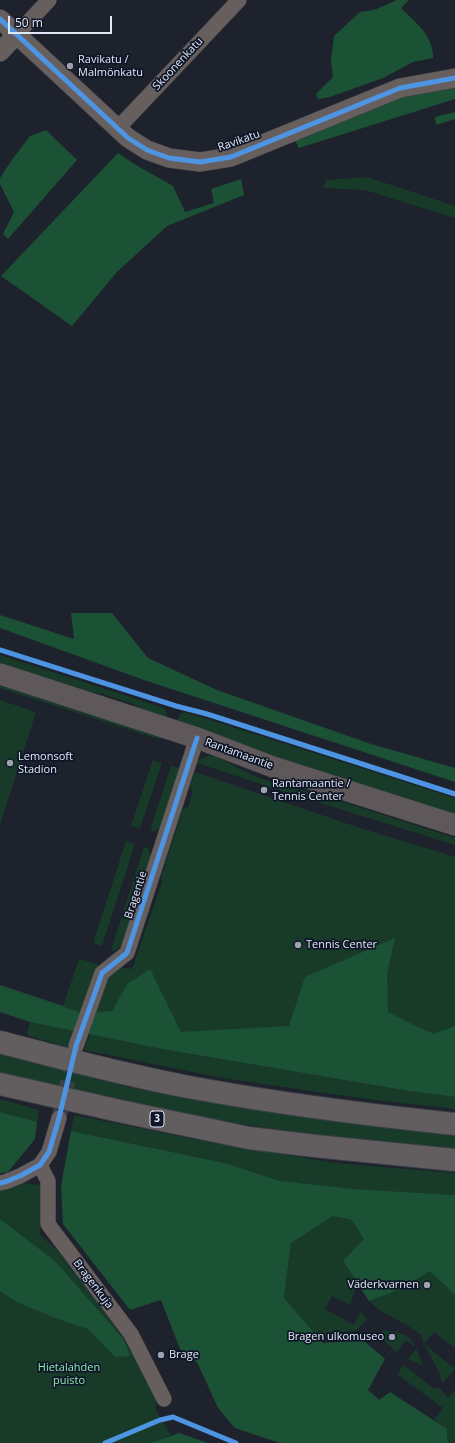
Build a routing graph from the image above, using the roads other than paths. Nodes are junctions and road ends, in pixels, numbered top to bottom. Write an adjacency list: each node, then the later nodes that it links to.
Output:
1 (49, 0): 4 (street)
2 (239, 0): 7 (street, Skoonenkatu)
3 (0, 19): 4 (street, Ravikatu)
4 (17, 34): 5 (street); 7 (street, Ravikatu)
5 (0, 52)
6 (455, 78): 7 (street, Ravikatu)
7 (118, 128)
8 (0, 674): 9 (main road, Rantamaantie)
9 (197, 738): 10 (main road, Rantamaantie); 12 (street, Bragentie)
10 (455, 826)
11 (0, 1042): 15 (highway)
12 (76, 1046)
13 (0, 1084): 16 (highway, 3)
14 (59, 1118): 17 (street)
15 (455, 1124)
16 (455, 1160)
17 (40, 1164): 18 (street); 19 (street, Bragenkuja)
18 (0, 1183)
19 (164, 1399)

